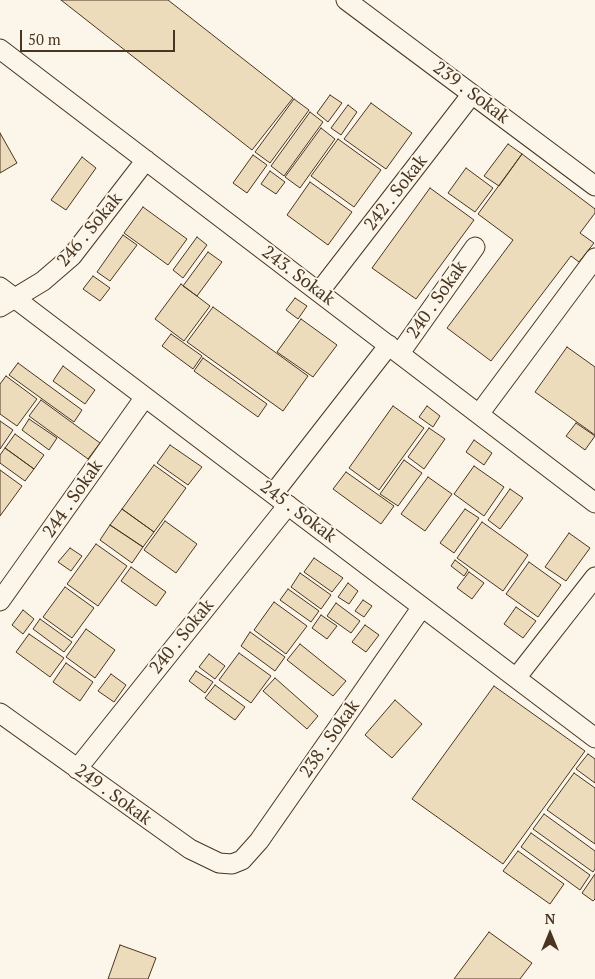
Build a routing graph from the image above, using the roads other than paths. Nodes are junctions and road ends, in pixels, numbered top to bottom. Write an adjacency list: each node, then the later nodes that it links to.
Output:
1 (346, 0): 3 (street, 239 . Sokak)
2 (0, 49): 4 (street, 243. Sokak)
3 (472, 94): 5 (street, 239 . Sokak); 8 (street, 242 . Sokak)
4 (146, 160): 8 (street, 243. Sokak); 9 (street, 246 . Sokak)
5 (595, 186)
6 (475, 247): 10 (street, 240 . Sokak)
7 (595, 258): 12 (street)
8 (319, 292): 10 (street, 243. Sokak)
9 (4, 297): 11 (street, 245 . Sokak)
10 (394, 349): 12 (street, 243. Sokak); 13 (street, 240 . Sokak)
11 (145, 397): 13 (street, 245 . Sokak); 16 (street, 244 . Sokak)
12 (480, 414): 14 (street, 243. Sokak)
13 (281, 500): 17 (street, 245 . Sokak); 21 (street, 240 . Sokak)
14 (595, 503)
15 (595, 577): 18 (street)
16 (0, 601)
17 (422, 607): 18 (street, 245 . Sokak); 22 (street, 238 . Sokak)
18 (516, 678): 20 (street, 245 . Sokak)
19 (0, 713): 21 (street, 249 . Sokak)
20 (595, 738)
21 (77, 769): 22 (street, 249 . Sokak)
22 (232, 864)

